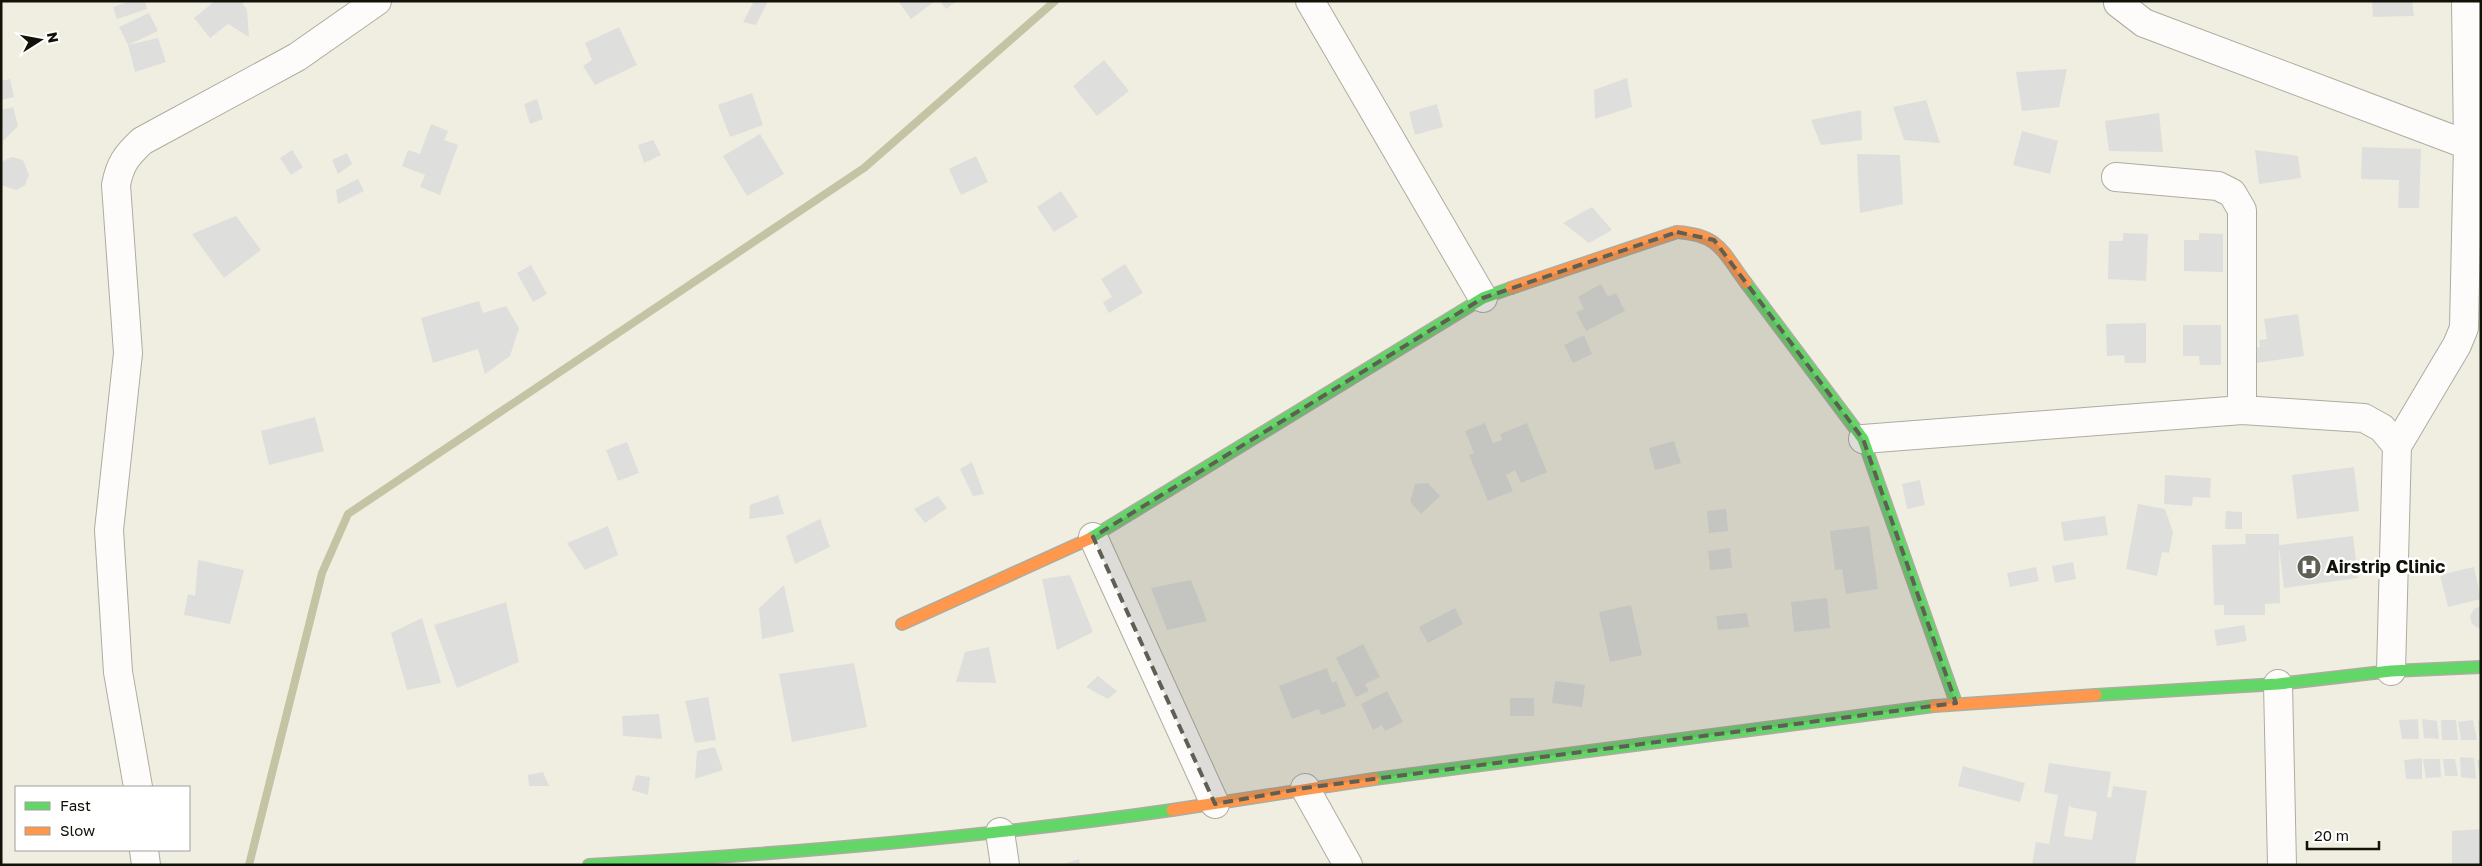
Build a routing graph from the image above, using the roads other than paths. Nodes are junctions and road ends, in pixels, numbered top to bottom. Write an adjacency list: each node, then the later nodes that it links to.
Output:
1 (377, 1): 17 (street)
2 (1310, 1): 7 (street)
3 (2466, 1): 5 (street)
4 (2118, 3): 5 (street)
5 (2474, 147): 10 (street)
6 (2116, 177): 8 (street)
7 (1483, 298): 9 (street); 11 (street)
8 (2242, 410): 9 (street); 10 (street)
9 (1863, 439): 16 (street)
10 (2397, 446): 14 (street)
11 (1093, 538): 12 (street); 19 (street)
12 (902, 624)
13 (2481, 667): 14 (street)
14 (2391, 671): 15 (street)
15 (2278, 684): 16 (street); 27 (street)
16 (1956, 703): 18 (street)
17 (138, 786)
18 (1305, 788): 19 (street); 26 (street)
19 (1215, 804): 20 (street)
20 (1000, 832): 22 (street); 25 (street)
21 (144, 851): 23 (street)
22 (796, 859): 24 (street)
23 (146, 865)
24 (589, 865)
25 (1005, 865)
26 (1348, 865)
27 (2282, 865)

